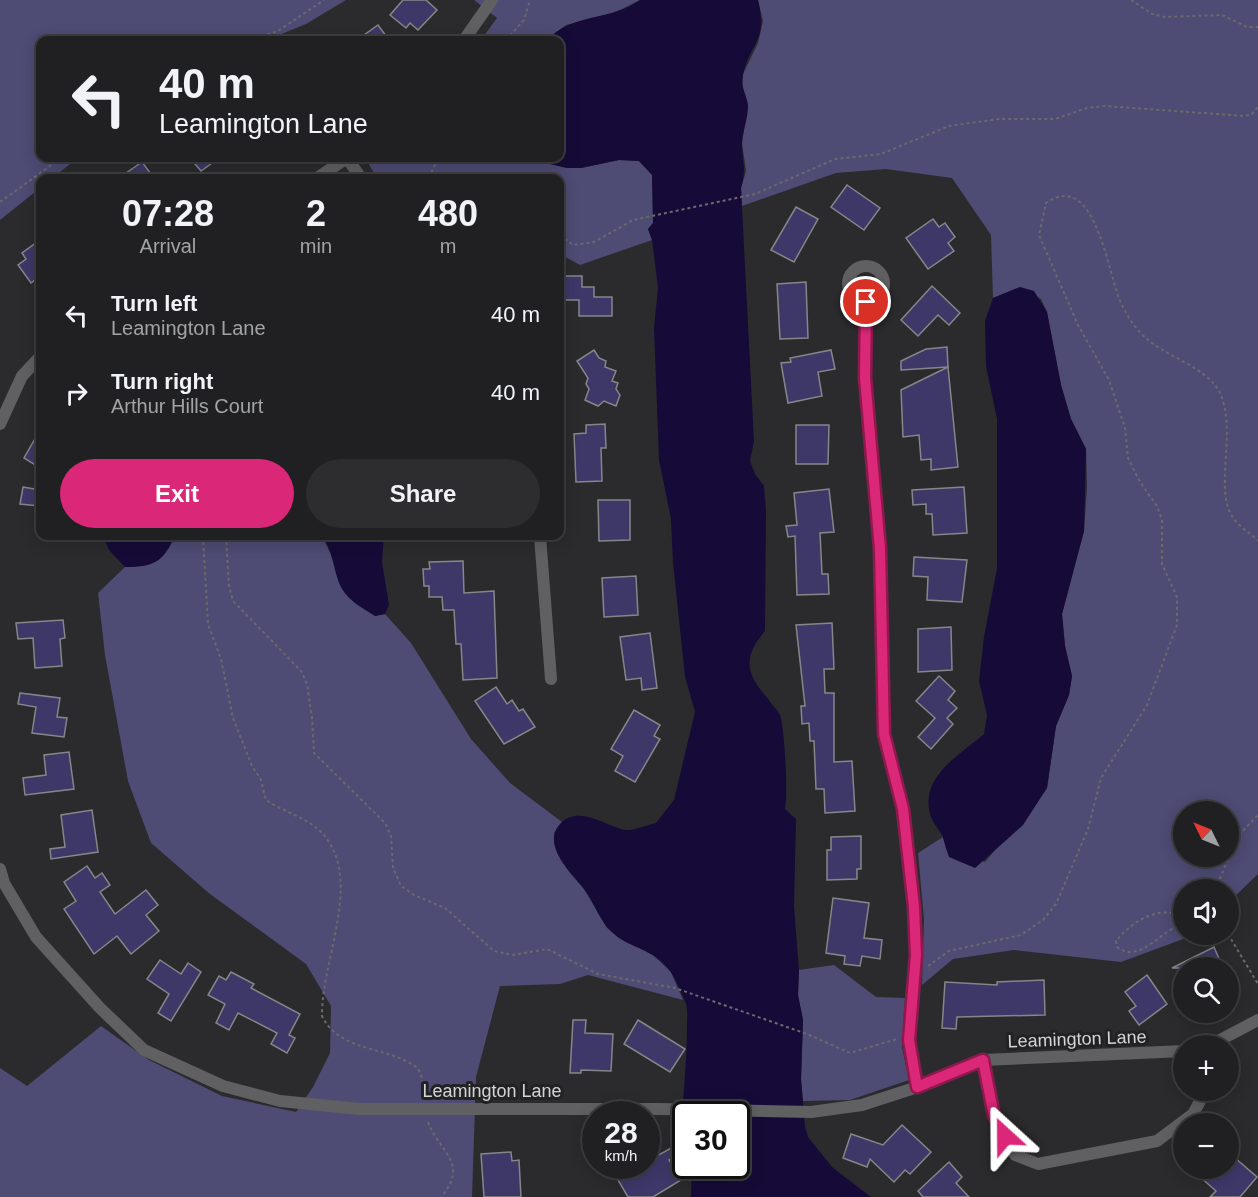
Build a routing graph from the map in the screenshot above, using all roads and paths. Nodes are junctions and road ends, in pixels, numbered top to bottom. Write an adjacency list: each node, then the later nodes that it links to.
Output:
1 (324, 0): 6 (path)
2 (492, 0): 7 (street)
3 (530, 0): 8 (path)
4 (1131, 0): 5 (path)
5 (1258, 27)
6 (262, 36)
7 (467, 36)
8 (510, 36)
9 (1258, 107): 16 (path)
10 (55, 162): 12 (path)
11 (341, 162): 13 (street)
12 (39, 174)
13 (323, 174)
14 (36, 176): 15 (path)
15 (0, 202)
16 (564, 237)
17 (866, 302): 31 (street)
18 (36, 361): 19 (street)
19 (0, 424)
20 (203, 540): 40 (path)
21 (226, 540): 34 (path)
22 (540, 540): 24 (street)
23 (1258, 541): 31 (path)
24 (551, 679)
25 (1258, 815): 27 (path)
26 (0, 869): 40 (street, Leamington Lane)
27 (1220, 879)
28 (1173, 913): 29 (path)
29 (1173, 930)
30 (1235, 945): 32 (path)
31 (914, 977): 34 (street)
32 (1258, 984)
33 (1258, 1020): 35 (street)
34 (909, 1033): 38 (street)
35 (1227, 1035)
36 (1173, 1051): 37 (street, Leamington Lane)
37 (983, 1060): 38 (street, Leamington Lane); 39 (street)
38 (917, 1087): 40 (street, Leamington Lane)
39 (1200, 1101)
40 (427, 1109): 41 (path)
41 (441, 1197)

